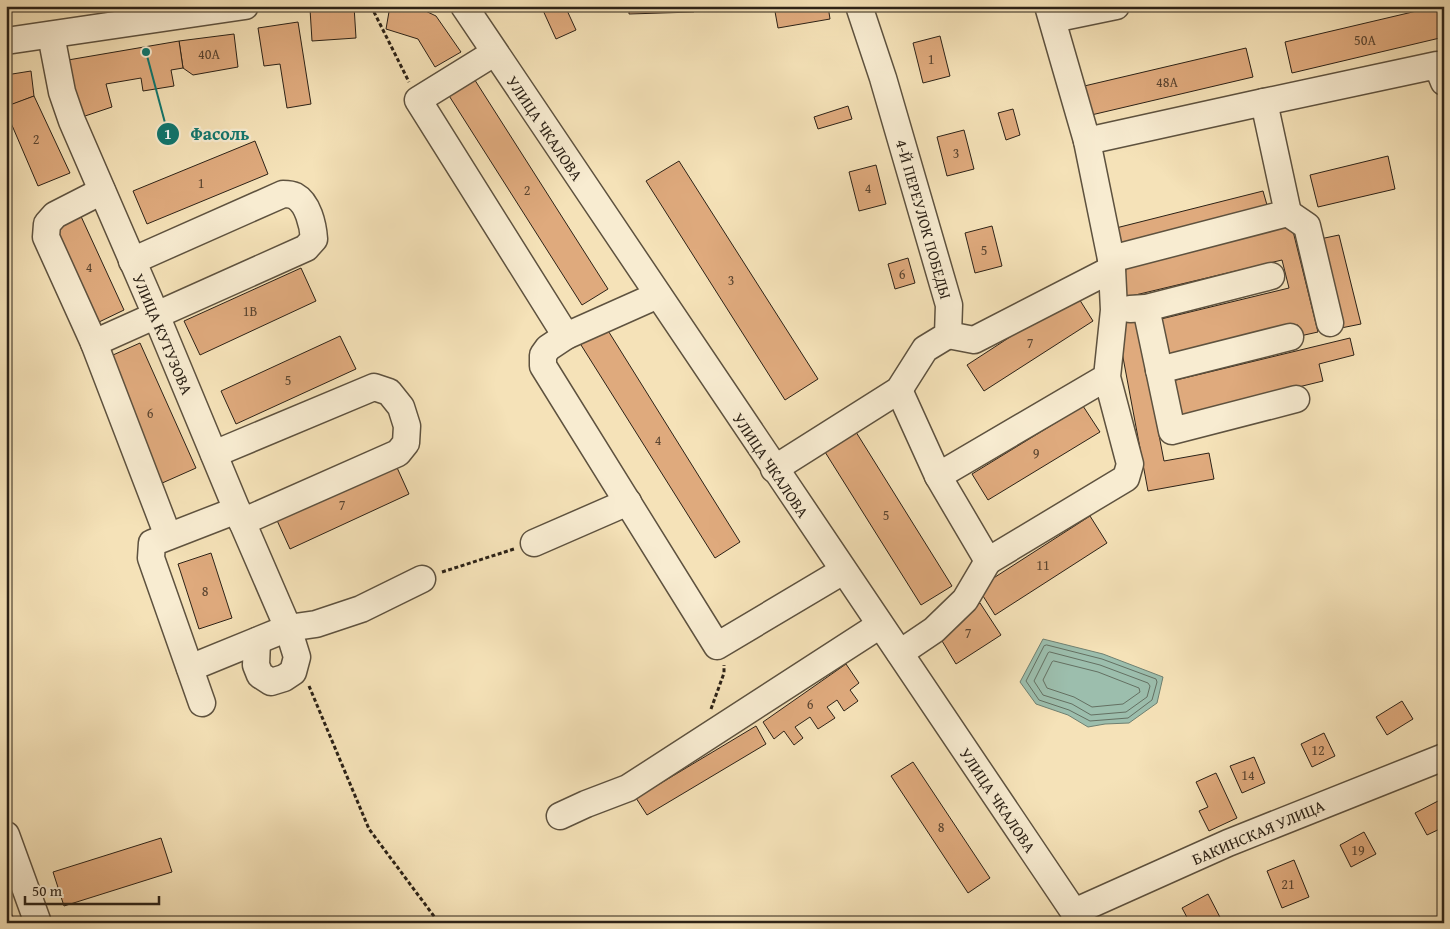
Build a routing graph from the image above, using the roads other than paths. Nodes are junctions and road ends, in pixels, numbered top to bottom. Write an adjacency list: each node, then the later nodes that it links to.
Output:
1 (245, 6): 6 (street)
2 (464, 6): 8 (street, УЛИЦА ЧКАЛОВА)
3 (859, 6): 22 (street, 4-Й ПЕРЕУЛОК ПОБЕДЫ)
4 (1116, 6): 5 (street)
5 (1051, 13): 11 (street)
6 (51, 35): 7 (street); 12 (street, УЛИЦА КУТУЗОВА)
7 (6, 41)
8 (494, 52): 17 (street, УЛИЦА ЧКАЛОВА); 23 (street)
9 (1444, 82): 10 (street)
10 (1264, 102): 11 (street); 13 (street)
11 (1087, 140): 15 (street)
12 (102, 191): 14 (street, УЛИЦА КУТУЗОВА); 25 (street)
13 (1288, 213): 15 (street); 21 (street)
14 (132, 261): 20 (street, УЛИЦА КУТУЗОВА); 20 (street)
15 (1112, 264): 19 (street); 22 (street)
16 (1271, 276): 18 (street)
17 (658, 295): 23 (street); 31 (street, УЛИЦА ЧКАЛОВА)
18 (1146, 308): 19 (street); 26 (street)
19 (1114, 310): 27 (street)
20 (156, 316): 25 (street); 30 (street, УЛИЦА КУТУЗОВА)
21 (1330, 323)
22 (948, 335): 28 (street)
23 (566, 336): 33 (street)
24 (1290, 336): 26 (street)
25 (94, 343): 35 (street)
26 (1159, 370): 29 (street)
27 (1107, 377): 32 (street); 37 (street)
28 (899, 390): 31 (street); 32 (street)
29 (1296, 399)
30 (214, 454): 34 (street, УЛИЦА КУТУЗОВА); 34 (street)
31 (774, 469): 38 (street, УЛИЦА ЧКАЛОВА)
32 (938, 476): 37 (street)
33 (628, 502): 36 (street); 38 (street)
34 (240, 516): 35 (street); 41 (street, УЛИЦА КУТУЗОВА)
35 (168, 536): 44 (street)
36 (534, 543)
37 (988, 561): 43 (street)
38 (843, 571): 40 (street, УЛИЦА ЧКАЛОВА)
39 (422, 579): 41 (street)
40 (880, 625): 43 (street, УЛИЦА ЧКАЛОВА); 47 (street)
41 (288, 628): 42 (street); 42 (street)
42 (257, 641): 44 (street)
43 (900, 654): 50 (street, УЛИЦА ЧКАЛОВА)
44 (190, 668): 45 (street)
45 (202, 703)
46 (1444, 757): 50 (street, БАКИНСКАЯ УЛИЦА)
47 (560, 816)
48 (6, 835): 49 (street)
49 (14, 877): 51 (street)
50 (1076, 918)
51 (38, 923)

